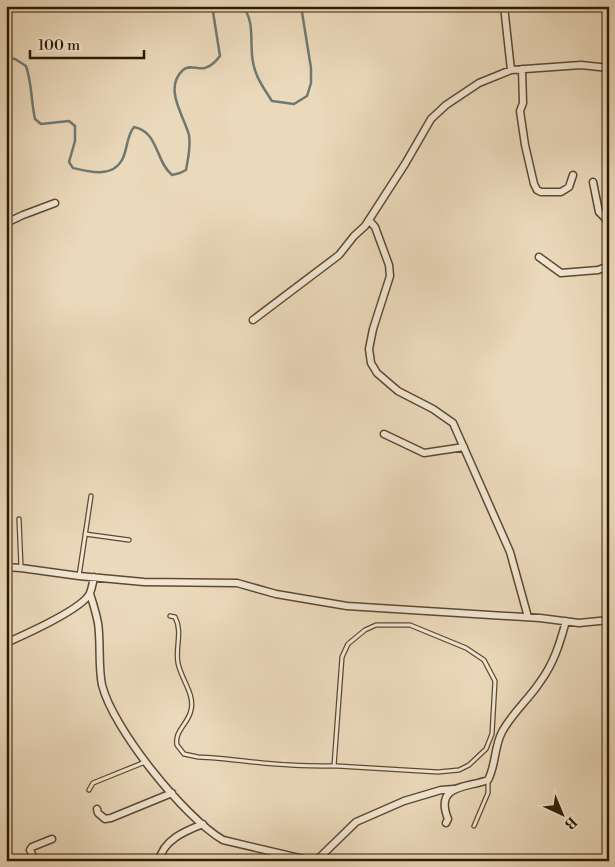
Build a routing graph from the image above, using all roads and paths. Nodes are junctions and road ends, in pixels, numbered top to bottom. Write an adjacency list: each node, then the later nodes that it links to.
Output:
1 (504, 6): 4 (street)
2 (609, 68): 3 (street)
3 (522, 69): 4 (street); 5 (street)
4 (511, 70): 8 (street)
5 (573, 175)
6 (593, 182): 9 (street)
7 (55, 203): 10 (street)
8 (369, 220): 13 (street); 15 (street)
9 (609, 222)
10 (6, 223)
11 (539, 257): 12 (street)
12 (609, 266)
13 (253, 320)
14 (384, 434): 15 (street)
15 (464, 447): 26 (street)
16 (91, 496): 18 (lane)
17 (19, 519): 21 (lane)
18 (85, 534): 19 (lane); 22 (lane)
19 (129, 540)
20 (6, 568): 21 (street)
21 (21, 568): 22 (street)
22 (78, 576): 23 (street)
23 (94, 577): 24 (street); 26 (street)
24 (90, 594): 29 (street); 32 (street)
25 (170, 616): 33 (lane)
26 (528, 617): 28 (street)
27 (609, 620): 28 (street)
28 (566, 621): 31 (street)
29 (6, 643)
30 (492, 734): 31 (lane); 33 (lane); 33 (lane)
31 (497, 746): 34 (street)
32 (146, 762): 36 (lane); 37 (street)
33 (334, 766)
34 (488, 780): 35 (street); 41 (lane)
35 (456, 789): 39 (street); 46 (street)
36 (88, 790)
37 (172, 793): 38 (street); 40 (street)
38 (97, 809)
39 (446, 823)
40 (202, 824): 44 (street); 45 (street)
41 (474, 826)
42 (52, 839): 43 (street)
43 (35, 861)
44 (159, 861)
45 (312, 861)
46 (316, 861)

